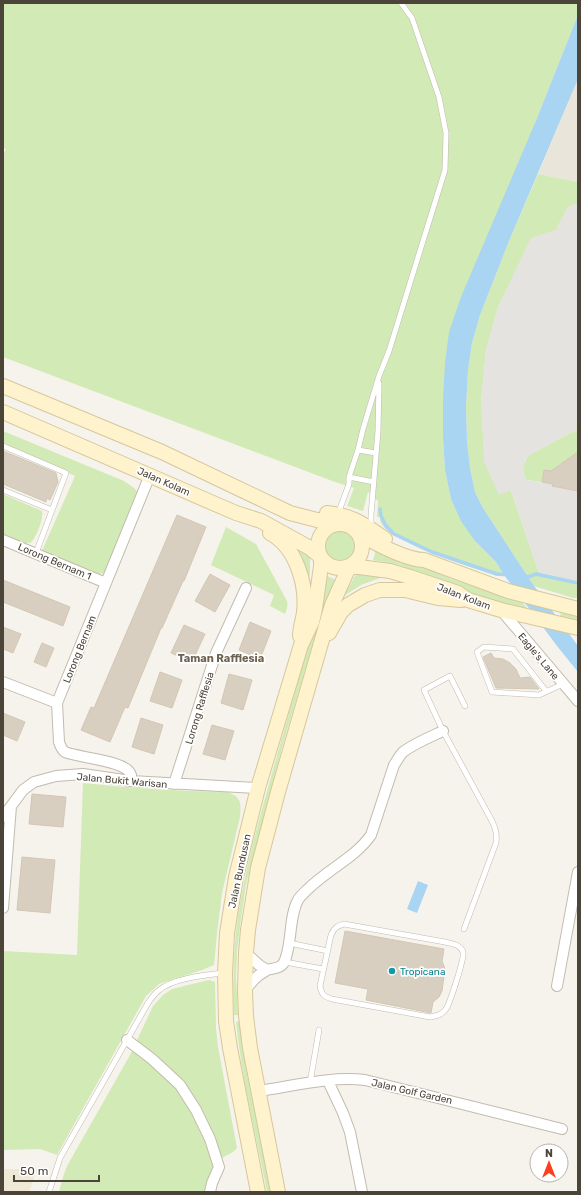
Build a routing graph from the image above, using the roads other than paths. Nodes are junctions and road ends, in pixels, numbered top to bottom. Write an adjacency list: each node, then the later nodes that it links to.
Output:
1 (401, 3): 2 (lane)
2 (379, 376): 6 (lane); 7 (lane)
3 (3, 386): 14 (main road)
4 (3, 412): 8 (main road, Jalan Kolam)
5 (3, 446): 12 (lane)
6 (358, 450): 7 (lane); 9 (lane)
7 (376, 453): 10 (lane)
8 (150, 475): 13 (main road, Jalan Kolam); 20 (street, Lorong Bernam)
9 (349, 477): 10 (lane); 14 (lane)
10 (374, 482): 15 (lane)
11 (3, 490): 12 (lane)
12 (52, 510): 17 (lane)
13 (236, 513): 18 (main road, Jalan Kolam); 26 (main road)
14 (338, 519): 15 (main road); 18 (main road)
15 (365, 532): 19 (main road); 23 (main road, Jalan Kolam)
16 (3, 540): 17 (street, Lorong Bernam 1)
17 (36, 553): 20 (street, Lorong Bernam 1)
18 (321, 557): 19 (main road); 26 (main road, Jalan Bundusan)
19 (349, 567): 22 (main road, Jalan Kolam); 27 (main road, Jalan Bundusan)
20 (106, 583): 32 (street, Lorong Bernam)
21 (246, 588): 36 (street, Lorong Rafflesia)
22 (468, 600): 24 (main road, Jalan Kolam); 27 (main road)
23 (578, 609)
24 (501, 610): 25 (main road, Jalan Kolam); 29 (street, Eagle's Lane)
25 (573, 627)
26 (301, 645): 37 (main road, Jalan Bundusan)
27 (316, 656): 45 (main road, Jalan Bundusan)
28 (3, 682): 32 (street)
29 (563, 684): 30 (lane); 31 (street, Eagle's Lane)
30 (546, 691): 30 (lane)
31 (578, 701)
32 (57, 703): 35 (street, Lorong Bernam)
33 (465, 706): 34 (lane)
34 (443, 731): 42 (lane); 43 (street)
35 (131, 781): 36 (street, Jalan Bukit Warisan); 38 (street, Jalan Bukit Warisan)
36 (174, 784): 37 (street, Jalan Bukit Warisan)
37 (258, 788): 49 (main road, Jalan Bundusan)
38 (11, 806): 39 (street, Jalan Bukit Warisan); 41 (street)
39 (3, 817)
40 (578, 872): 50 (street)
41 (3, 908)
42 (464, 929)
43 (289, 942): 44 (lane); 46 (street)
44 (328, 951): 47 (lane); 47 (lane)
45 (246, 953): 48 (street); 51 (main road, Jalan Bundusan)
46 (285, 962): 47 (lane); 48 (street)
47 (323, 969)
48 (267, 970): 51 (street)
49 (225, 973): 53 (lane); 60 (main road, Jalan Bundusan)
50 (557, 986)
51 (245, 991): 56 (main road, Jalan Bundusan)
52 (319, 1030): 55 (lane)
53 (127, 1040): 58 (lane); 59 (street)
54 (328, 1081): 55 (street, Jalan Golf Garden); 57 (street, Jalan Golf Garden); 62 (street)
55 (310, 1083): 56 (street, Jalan Golf Garden)
56 (259, 1091): 61 (main road, Jalan Bundusan)
57 (562, 1130)
58 (49, 1192)
59 (210, 1192)
60 (258, 1192)
61 (278, 1192)
62 (362, 1192)

